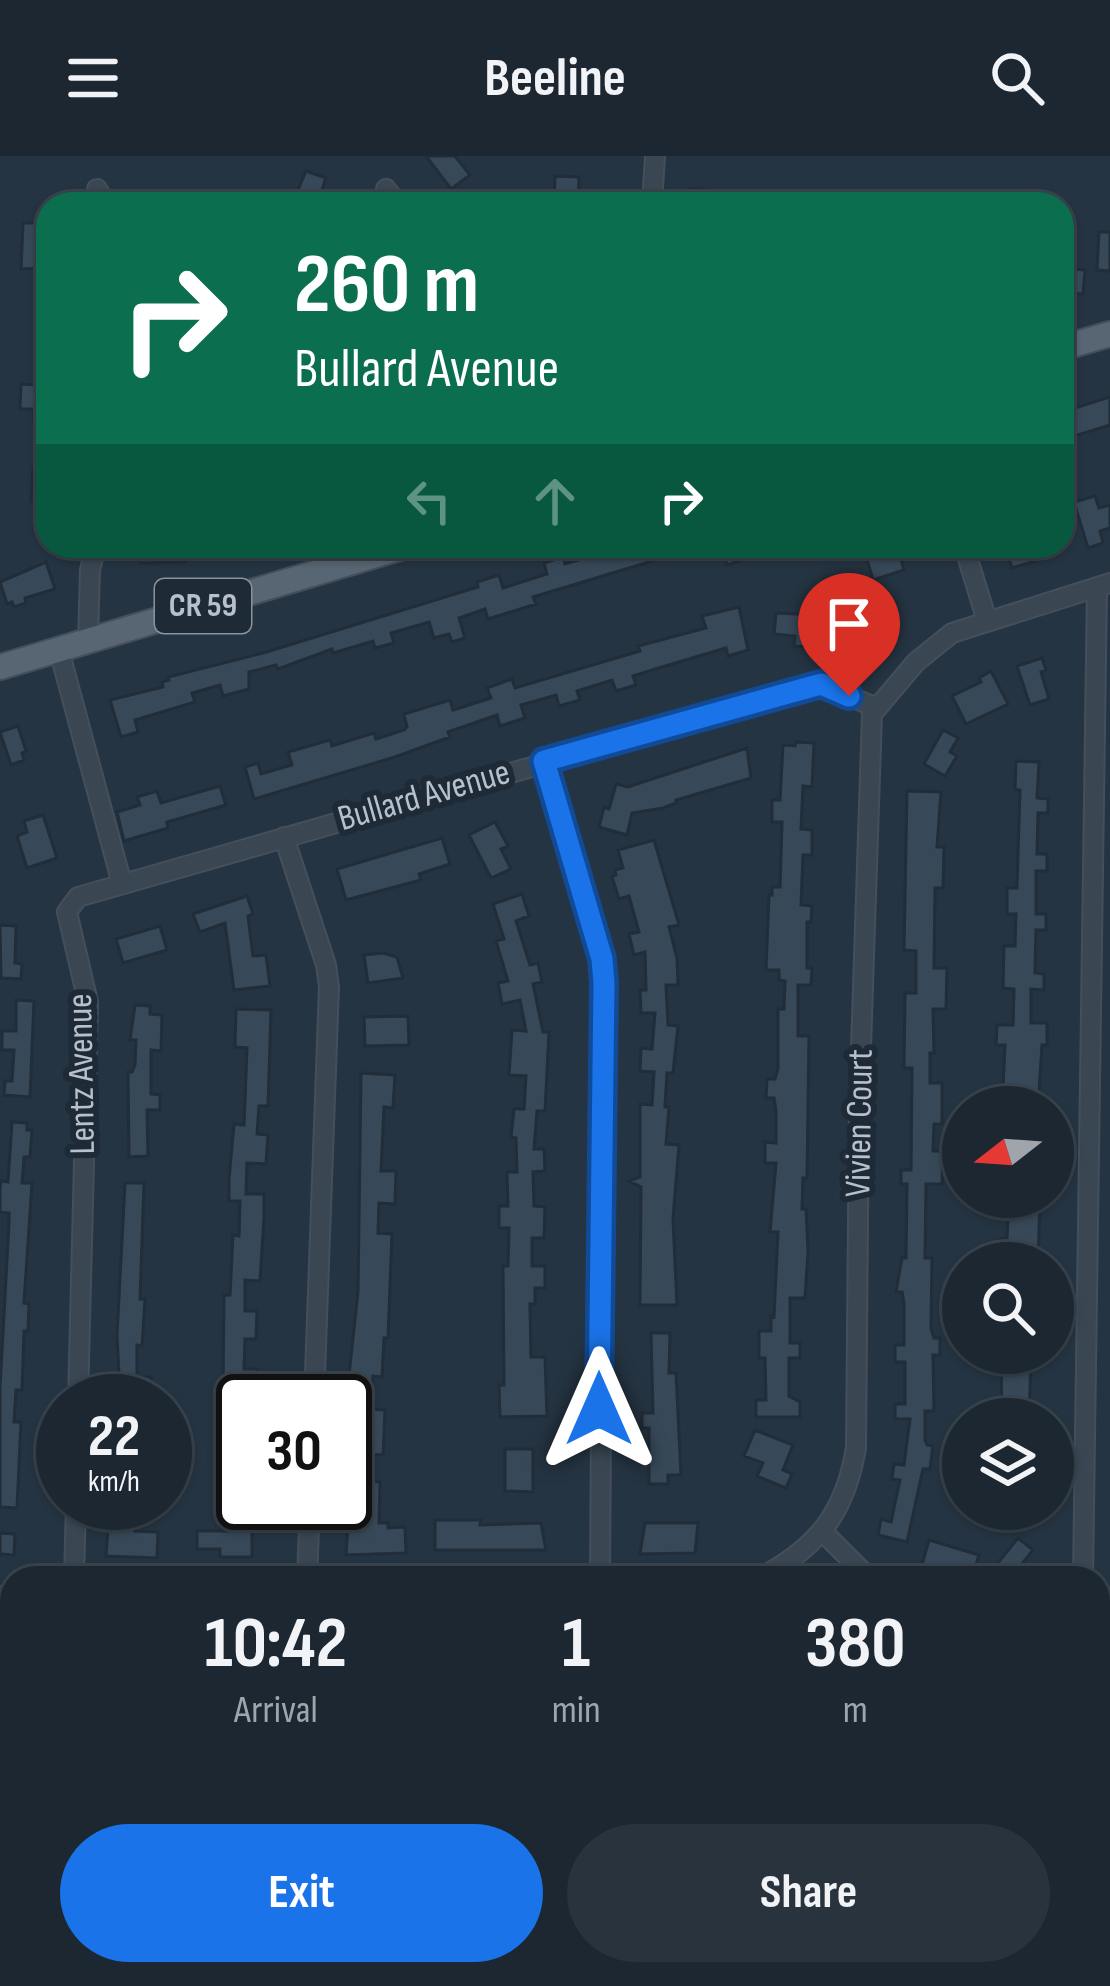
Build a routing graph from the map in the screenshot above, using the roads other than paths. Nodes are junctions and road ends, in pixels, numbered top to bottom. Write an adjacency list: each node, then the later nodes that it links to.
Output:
1 (655, 156): 2 (street)
2 (653, 192)
3 (1110, 334): 4 (main road)
4 (1074, 344)
5 (94, 558): 10 (street)
6 (360, 558): 10 (main road, CR 59)
7 (968, 558): 9 (street)
8 (1103, 585): 9 (street); 17 (street)
9 (987, 621): 13 (street)
10 (88, 641): 11 (main road, CR 59)
11 (59, 650): 12 (main road, CR 59); 16 (street)
12 (0, 667)
13 (877, 708): 14 (street, Bullard Avenue); 23 (street, Vivien Court)
14 (544, 761): 15 (street, Bullard Avenue); 26 (street)
15 (284, 837): 16 (street, Bullard Avenue); 20 (street)
16 (122, 884): 19 (street, Lentz Avenue)
17 (1089, 1118): 18 (street); 29 (street)
18 (1110, 1118)
19 (79, 1374)
20 (315, 1374)
21 (75, 1530): 24 (street)
22 (309, 1530): 25 (street)
23 (823, 1532): 27 (street); 28 (street)
24 (74, 1566)
25 (307, 1566)
26 (600, 1566)
27 (776, 1566)
28 (856, 1566)
29 (1083, 1566)

